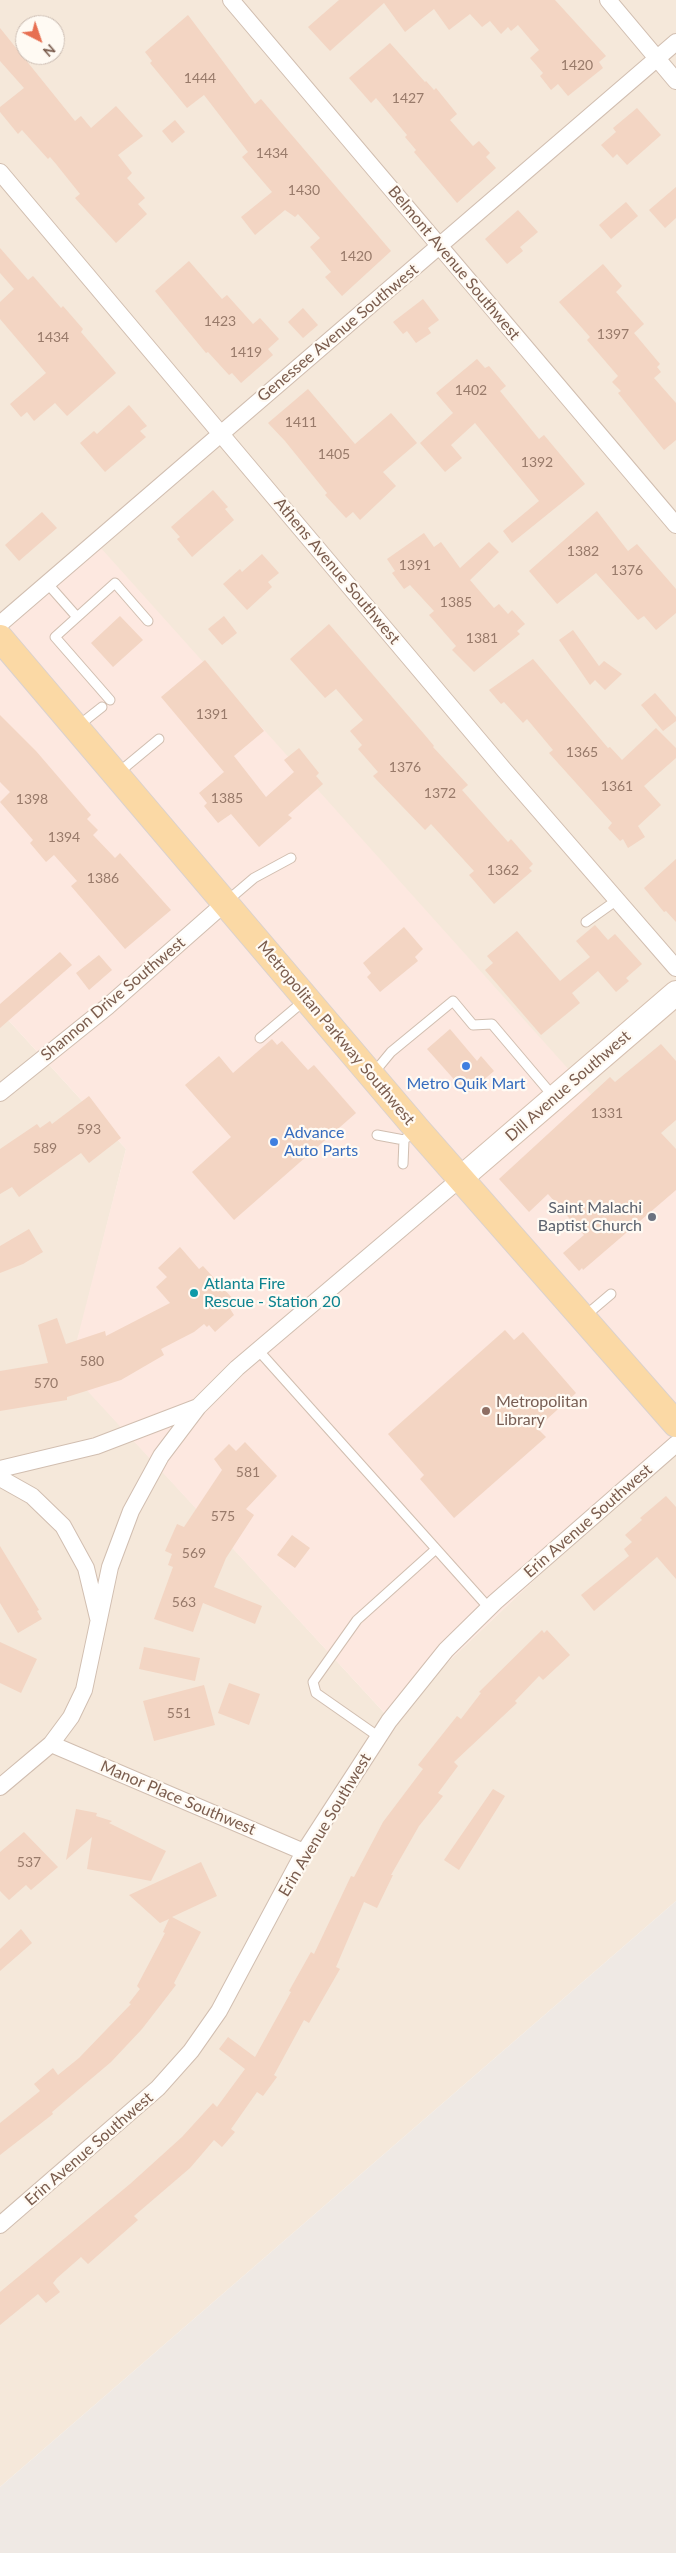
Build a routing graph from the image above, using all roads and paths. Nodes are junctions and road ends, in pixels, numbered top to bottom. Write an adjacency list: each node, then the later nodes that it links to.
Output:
1 (231, 0): 7 (street, Belmont Avenue Southwest)
2 (608, 0): 4 (street)
3 (676, 42): 4 (street, Genessee Avenue Southwest)
4 (657, 58): 5 (street); 7 (street, Genessee Avenue Southwest)
5 (676, 81)
6 (0, 172): 8 (street, Athens Avenue Southwest)
7 (440, 247): 8 (street, Genessee Avenue Southwest); 9 (street, Belmont Avenue Southwest)
8 (221, 434): 10 (street, Genessee Avenue Southwest); 21 (street, Athens Avenue Southwest)
9 (676, 525)
10 (47, 583): 11 (lane); 13 (street, Genessee Avenue Southwest)
11 (77, 617): 12 (lane); 15 (lane)
12 (148, 621)
13 (0, 624)
14 (0, 638): 17 (main road, Metropolitan Parkway Southwest)
15 (110, 700)
16 (102, 707): 17 (lane)
17 (76, 728): 19 (main road, Metropolitan Parkway Southwest)
18 (159, 739): 19 (lane)
19 (116, 775): 22 (main road, Metropolitan Parkway Southwest)
20 (291, 858): 22 (lane)
21 (617, 900): 23 (lane); 24 (street, Athens Avenue Southwest)
22 (225, 903): 26 (main road, Metropolitan Parkway Southwest); 29 (street, Shannon Drive Southwest)
23 (586, 922)
24 (676, 968)
25 (676, 993): 30 (main road, Dill Avenue Southwest)
26 (307, 998): 27 (lane); 28 (main road, Metropolitan Parkway Southwest)
27 (260, 1038)
28 (372, 1075): 30 (lane); 31 (main road, Metropolitan Parkway Southwest)
29 (0, 1093)
30 (554, 1098): 34 (main road, Dill Avenue Southwest)
31 (411, 1134): 32 (lane); 33 (lane); 34 (main road, Metropolitan Parkway Southwest)
32 (377, 1135)
33 (403, 1164)
34 (461, 1178): 36 (main road, Metropolitan Parkway Southwest); 37 (street)
35 (611, 1294): 36 (lane)
36 (583, 1318): 39 (main road, Metropolitan Parkway Southwest)
37 (258, 1350): 38 (street); 43 (lane)
38 (198, 1407): 41 (street); 45 (street)
39 (676, 1424)
40 (676, 1444): 44 (street, Erin Avenue Southwest)
41 (0, 1469)
42 (0, 1478): 45 (street)
43 (436, 1549): 44 (lane); 46 (lane)
44 (489, 1608): 46 (street, Erin Avenue Southwest)
45 (99, 1622): 47 (street)
46 (379, 1737): 49 (street, Erin Avenue Southwest)
47 (51, 1744): 48 (street); 49 (street, Manor Place Southwest)
48 (0, 1787)
49 (304, 1852): 50 (street, Erin Avenue Southwest)
50 (0, 2225)

